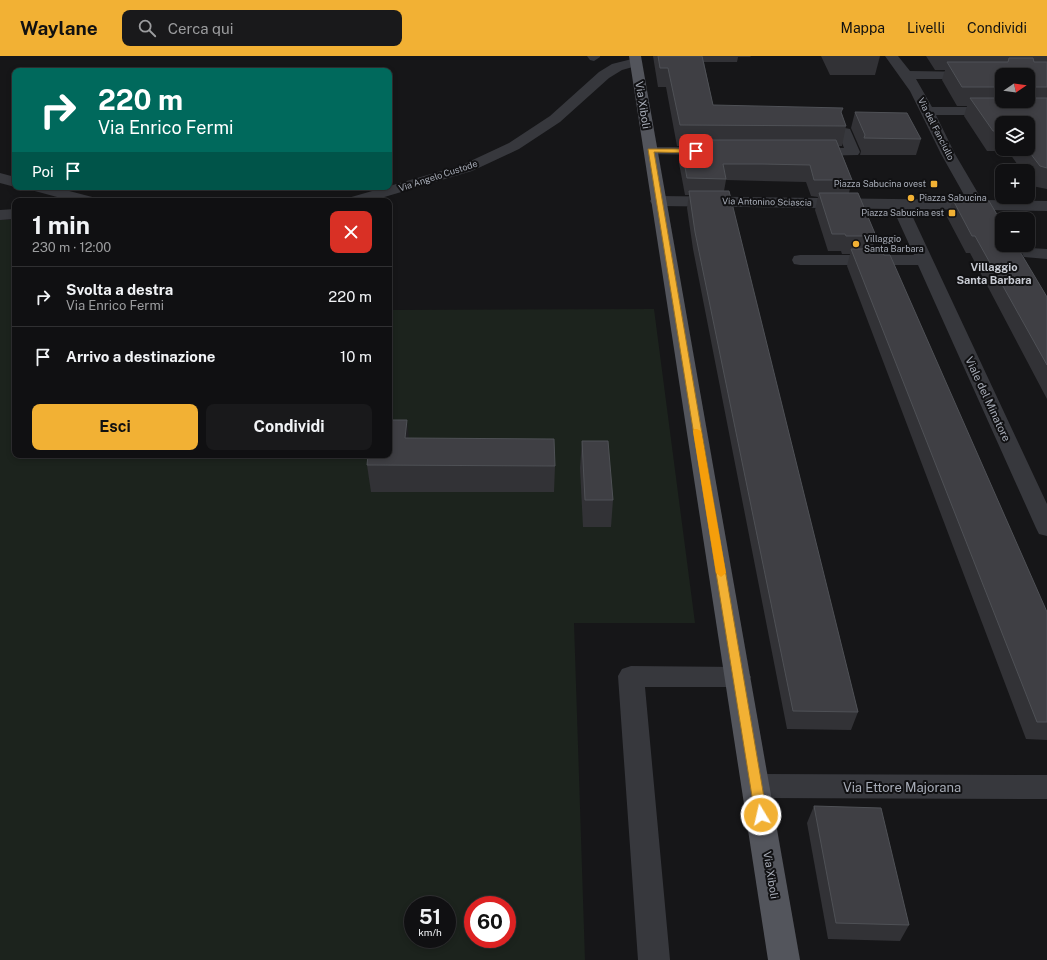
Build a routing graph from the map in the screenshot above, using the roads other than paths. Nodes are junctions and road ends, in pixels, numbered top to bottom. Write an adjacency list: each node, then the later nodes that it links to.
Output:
1 (891, 56): 3 (street, Via del Fanciullo)
2 (635, 59): 8 (main road, Via Xiboli); 15 (street, Via Angelo Custode)
3 (908, 75): 4 (street); 5 (street, Via del Fanciullo)
4 (985, 75)
5 (929, 111): 6 (street); 20 (street, Via del Fanciullo)
6 (1047, 111)
7 (845, 132): 10 (street)
8 (651, 151): 9 (street); 16 (main road, Via Xiboli)
9 (721, 151)
10 (799, 152)
11 (0, 178): 12 (street)
12 (12, 181)
13 (48, 190): 17 (street)
14 (392, 190): 18 (street, Via Angelo Custode)
15 (392, 190)
16 (658, 195): 19 (street, Via Antonino Sciascia); 29 (main road, Via Xiboli)
17 (78, 198)
18 (364, 198)
19 (899, 204): 20 (street, Via Antonino Sciascia); 27 (street)
20 (977, 205): 21 (street, Via Antonino Sciascia)
21 (1047, 206)
22 (12, 214): 23 (street)
23 (0, 215)
24 (1030, 254): 25 (street)
25 (1047, 254)
26 (800, 260): 27 (street)
27 (926, 265): 28 (street, Viale del Minatore)
28 (1047, 528)
29 (738, 678): 30 (main road, Via Xiboli); 32 (street)
30 (756, 786): 31 (street, Via Ettore Majorana); 33 (main road, Via Xiboli)
31 (1047, 787)
32 (654, 960)
33 (784, 960)

